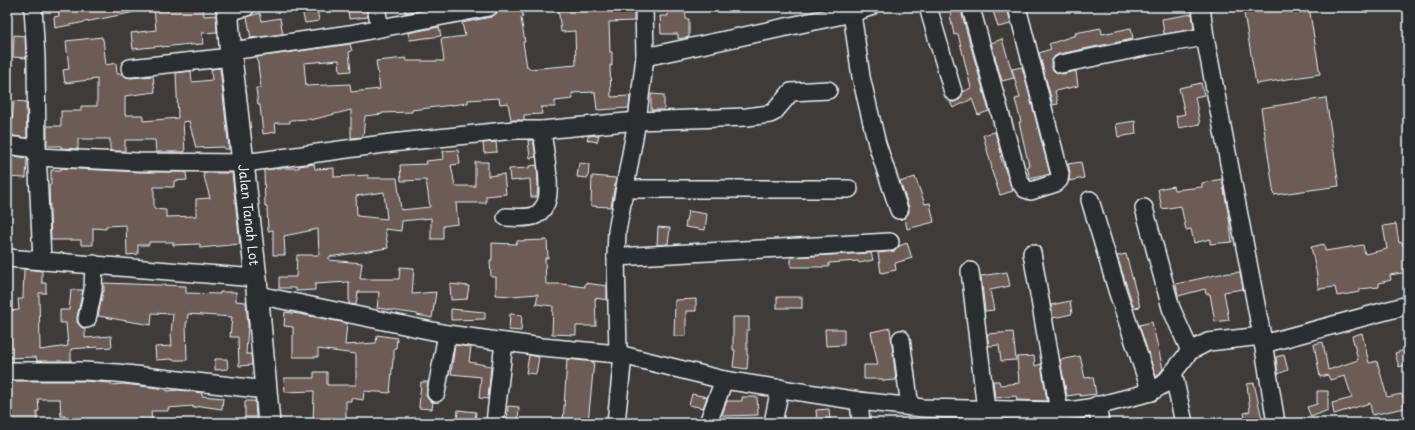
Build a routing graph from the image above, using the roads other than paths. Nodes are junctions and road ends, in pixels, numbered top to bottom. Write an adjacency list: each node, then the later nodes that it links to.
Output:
1 (33, 7): 23 (street)
2 (376, 7): 12 (street)
3 (489, 7): 12 (street)
4 (644, 7): 15 (street)
5 (870, 7): 11 (street)
6 (928, 7): 19 (street)
7 (974, 7): 8 (street)
8 (1017, 7)
9 (1201, 7): 13 (street)
10 (234, 9): 14 (main road, Jalan Tanah Lot)
11 (840, 12): 15 (street); 29 (street)
12 (380, 28): 14 (street)
13 (1205, 37): 16 (street); 43 (street)
14 (231, 54): 17 (street); 24 (main road, Jalan Tanah Lot)
15 (645, 57): 20 (street)
16 (1061, 64)
17 (130, 68)
18 (828, 90): 20 (street)
19 (953, 92)
20 (638, 121): 21 (street); 25 (street)
21 (542, 130): 24 (street); 30 (street)
22 (7, 146): 23 (street)
23 (37, 153): 24 (street); 35 (street)
24 (244, 163): 38 (main road, Jalan Tanah Lot)
25 (625, 189): 26 (street); 33 (street)
26 (849, 189)
27 (1090, 200): 52 (street)
28 (1144, 208): 45 (street)
29 (899, 210)
30 (506, 217)
31 (890, 242): 33 (street)
32 (1032, 253): 56 (street)
33 (616, 257): 46 (street)
34 (7, 258): 35 (street)
35 (42, 261): 36 (street)
36 (94, 264): 38 (street); 40 (street)
37 (970, 271): 58 (street)
38 (257, 286): 41 (street); 51 (main road, Jalan Tanah Lot)
39 (1408, 305): 43 (street)
40 (87, 319)
41 (447, 334): 44 (street); 53 (street)
42 (901, 339): 57 (street)
43 (1262, 340): 45 (street); 67 (street)
44 (504, 342): 46 (street); 60 (street)
45 (1190, 351): 48 (street)
46 (621, 355): 49 (street); 61 (street)
47 (7, 372): 51 (street)
48 (1173, 372): 52 (street); 66 (street)
49 (724, 380): 50 (street); 62 (street)
50 (780, 388): 54 (street); 63 (street)
51 (266, 390): 59 (main road, Jalan Tanah Lot)
52 (1151, 392): 55 (street)
53 (436, 393)
54 (859, 401): 57 (street); 64 (street)
55 (1097, 405): 56 (street); 65 (street)
56 (1059, 411): 58 (street)
57 (920, 413): 58 (street)
58 (993, 414)
59 (269, 423)
60 (496, 423)
61 (616, 423)
62 (708, 423)
63 (773, 423)
64 (861, 423)
65 (1100, 423)
66 (1184, 423)
67 (1276, 423)

